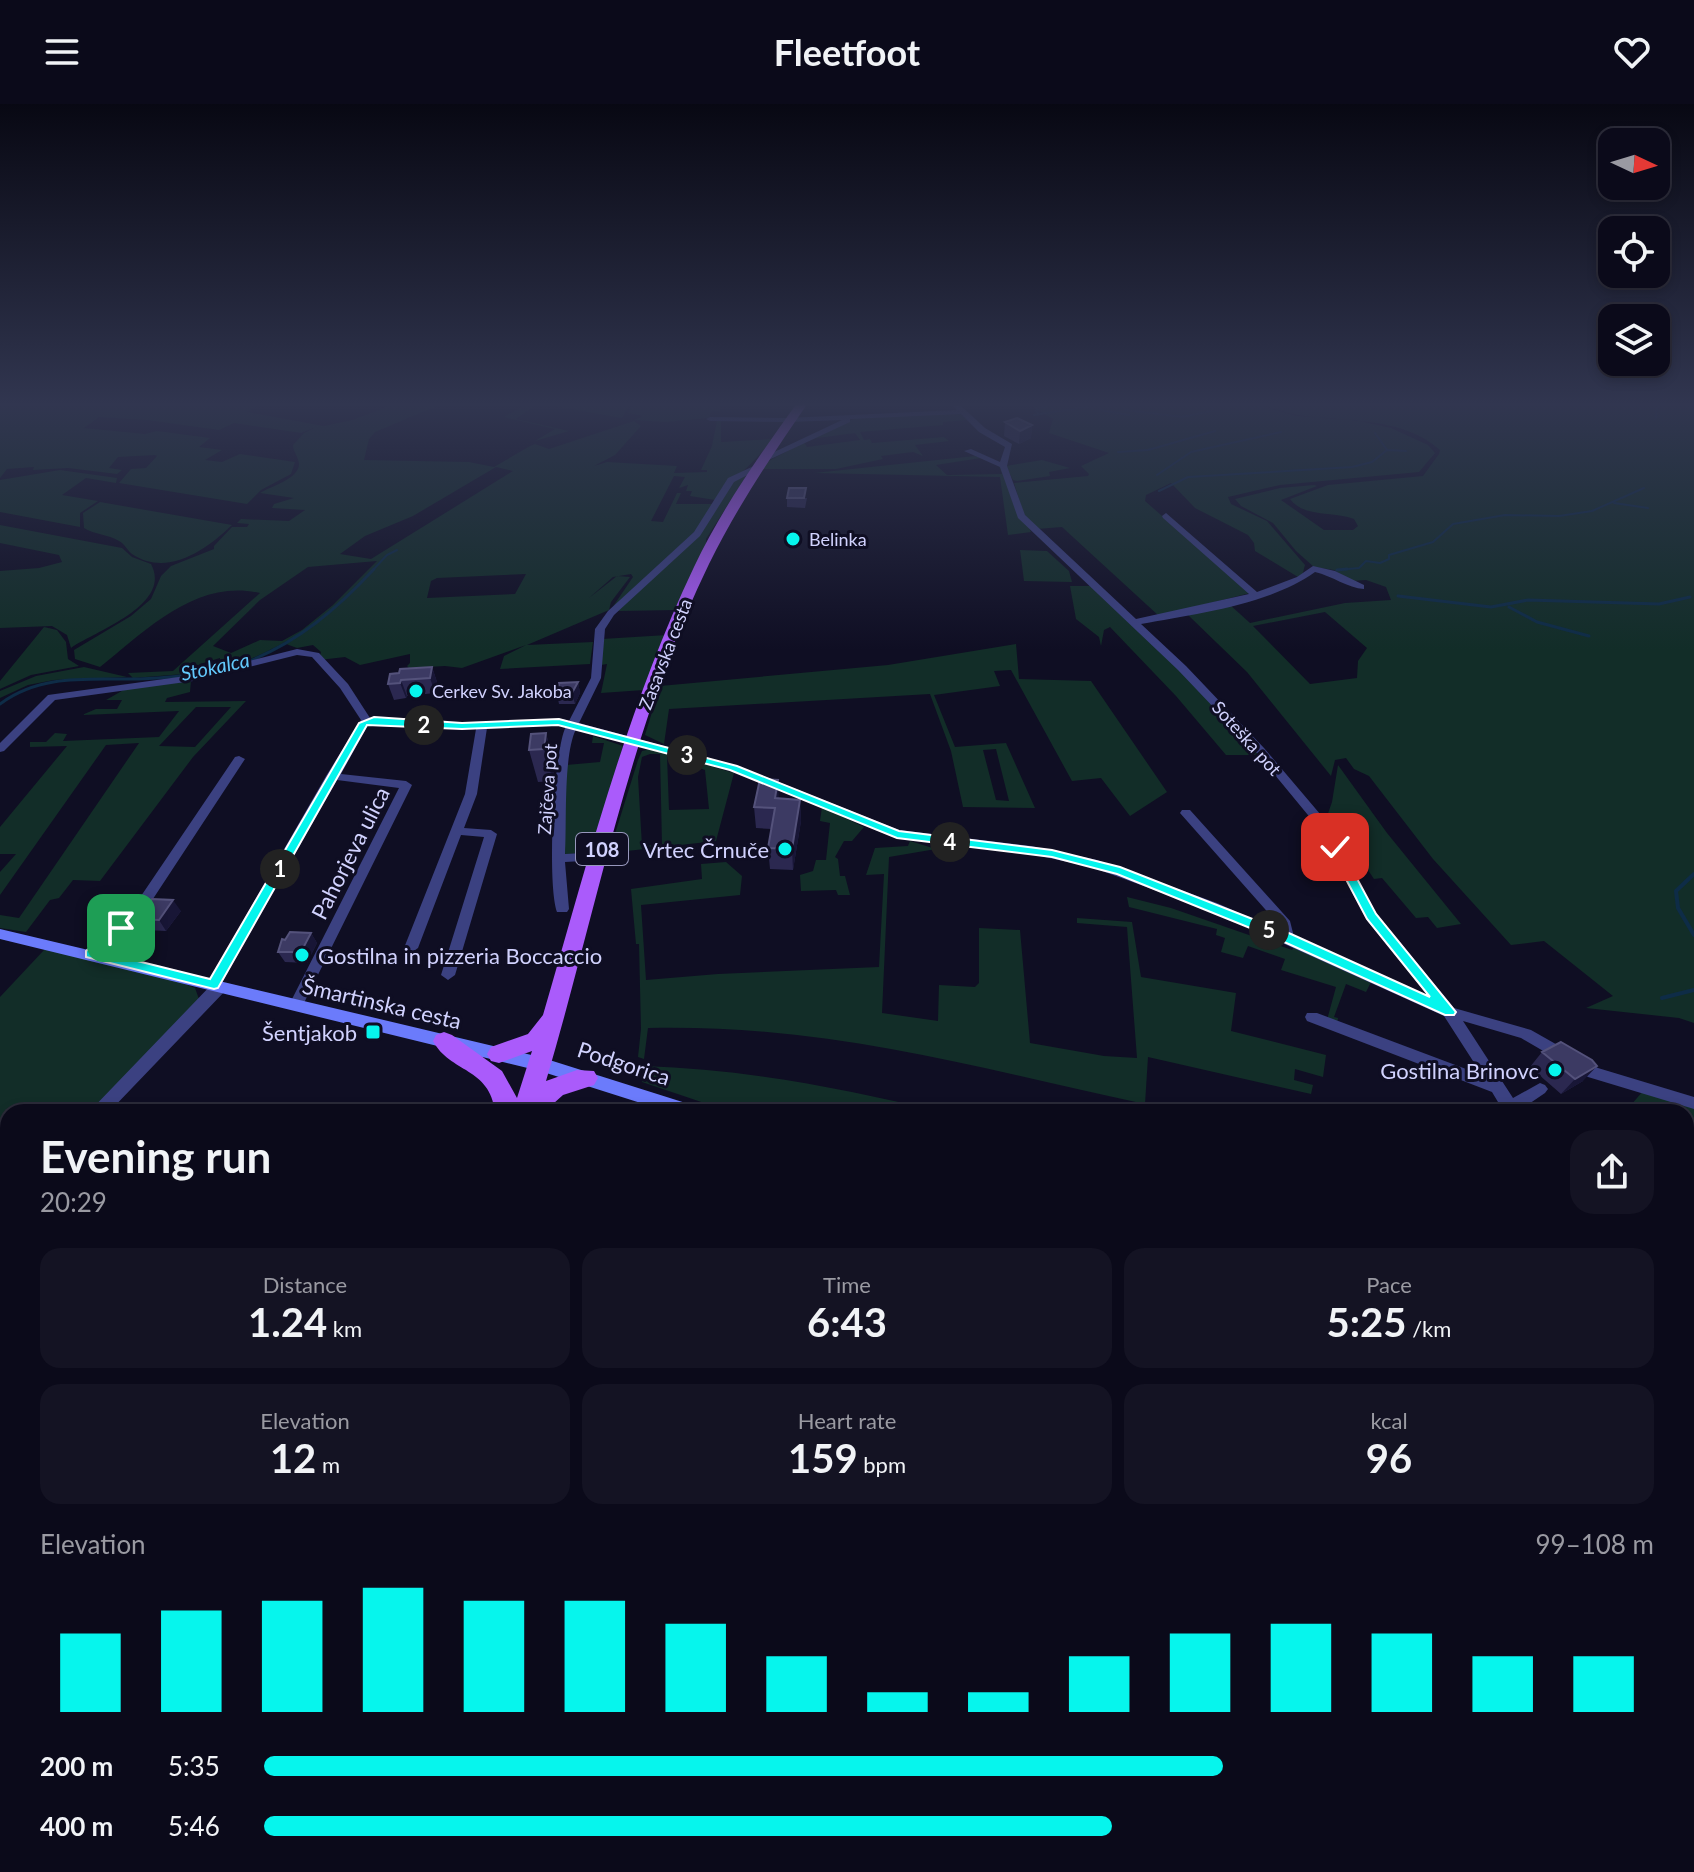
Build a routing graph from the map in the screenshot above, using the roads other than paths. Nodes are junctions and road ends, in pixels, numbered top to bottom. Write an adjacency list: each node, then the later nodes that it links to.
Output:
1 (728, 486): 9 (street, Zajčeva pot)
2 (746, 486): 11 (main road, Zasavska cesta / 108)
3 (1010, 486): 7 (street, Soteška pot)
4 (1166, 516): 6 (street)
5 (1361, 587): 6 (street)
6 (1254, 594): 7 (street)
7 (1135, 622): 28 (street, Soteška pot)
8 (367, 721): 10 (street); 12 (street); 14 (street)
9 (570, 725): 10 (street); 11 (street); 18 (street, Zajčeva pot)
10 (482, 726): 16 (street)
11 (633, 742): 17 (main road, Zasavska cesta / 108); 21 (street)
12 (0, 749)
13 (239, 759): 23 (street)
14 (332, 776): 25 (street); 27 (street, Pahorjeva ulica)
15 (1186, 813): 21 (street)
16 (459, 831): 22 (street); 24 (street)
17 (600, 856): 18 (street, Zajčeva pot); 26 (main road, Zasavska cesta / 108)
18 (559, 858): 19 (street)
19 (562, 909)
20 (0, 934): 23 (main road)
21 (1287, 937): 28 (street)
22 (411, 948)
23 (90, 954): 25 (main road)
24 (448, 975)
25 (217, 985): 27 (main road, Šmartinska cesta); 37 (street)
26 (558, 1003): 31 (main road); 32 (main road, Zasavska cesta / 108)
27 (296, 1005): 30 (main road, Šmartinska cesta)
28 (1449, 1012): 34 (street, Soteška pot); 36 (street)
29 (1312, 1017): 34 (street)
30 (444, 1041): 31 (main road, Šmartinska cesta); 38 (main road)
31 (499, 1054): 32 (main road, Šmartinska cesta)
32 (540, 1064): 33 (main road, Podgorica); 39 (main road, Zasavska cesta / 108)
33 (586, 1078): 40 (main road); 41 (main road, Podgorica)
34 (1495, 1088): 42 (street, Soteška pot)
35 (1540, 1089): 43 (street)
36 (1694, 1103)
37 (105, 1104)
38 (505, 1104)
39 (529, 1104)
40 (535, 1104)
41 (667, 1104)
42 (1507, 1104)
43 (1520, 1104)

